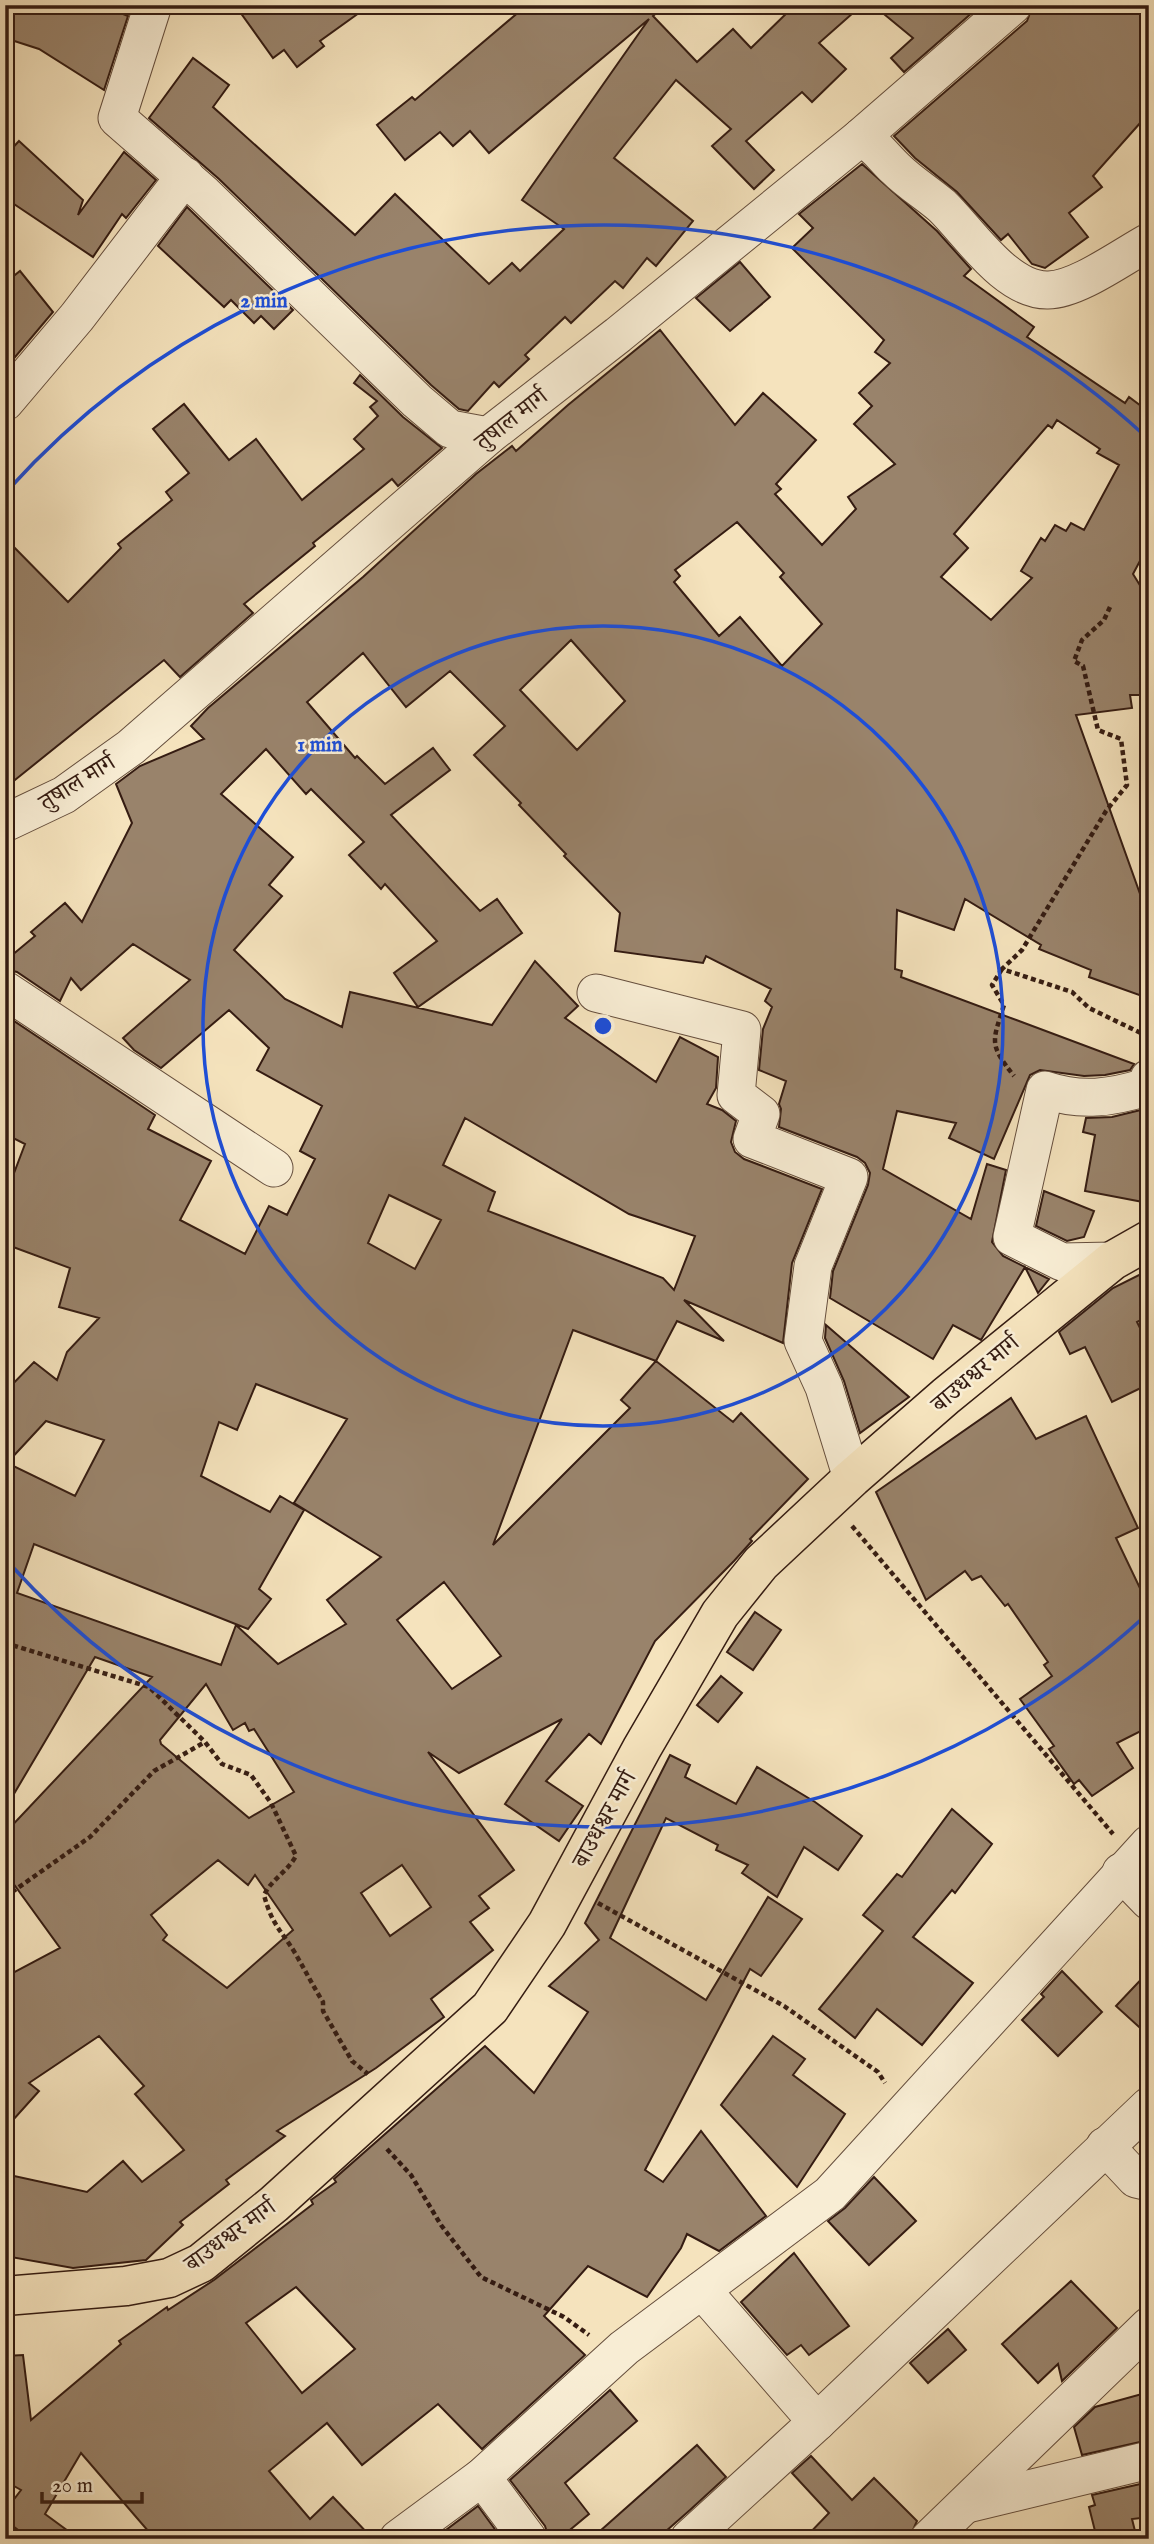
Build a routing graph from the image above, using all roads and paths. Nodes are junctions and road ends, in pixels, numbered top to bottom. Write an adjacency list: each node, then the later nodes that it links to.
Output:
1 (153, 5): 4 (street)
2 (1013, 5): 3 (street, तुषाल मार्ग)
3 (860, 137): 5 (street); 7 (street, तुषाल मार्ग)
4 (185, 176): 6 (street); 7 (street)
5 (1149, 242)
6 (5, 402)
7 (488, 436): 9 (street, तुषाल मार्ग)
8 (1110, 607): 10 (path)
9 (5, 823)
10 (1002, 969): 13 (path); 15 (path)
11 (5, 990): 16 (street)
12 (596, 992): 19 (street)
13 (1149, 1037)
14 (1149, 1078): 15 (street)
15 (1045, 1090): 18 (street)
16 (274, 1168)
17 (1149, 1240): 18 (main road, बाउधश्वर मार्ग)
18 (1112, 1261): 19 (main road, बाउधश्वर मार्ग)
19 (840, 1488): 22 (path); 23 (main road, बाउधश्वर मार्ग)
20 (5, 1643): 21 (path)
21 (205, 1742): 24 (path); 26 (path)
22 (1135, 1858): 25 (street); 27 (street)
23 (566, 1888): 26 (main road, बाउधश्वर मार्ग); 27 (path)
24 (5, 1897)
25 (1149, 1901)
26 (390, 2099): 29 (main road, बाउधश्वर मार्ग)
27 (917, 2100): 32 (street)
28 (1149, 2106): 30 (street)
29 (351, 2135): 33 (main road, बाउधश्वर मार्ग); 35 (path)
30 (1105, 2146): 31 (street); 36 (street)
31 (1149, 2182)
32 (702, 2290): 35 (street); 36 (street)
33 (5, 2296)
34 (1149, 2326): 39 (street)
35 (624, 2348): 38 (street)
36 (817, 2422): 42 (street)
37 (1149, 2460): 39 (street)
38 (482, 2477): 40 (street); 41 (street)
39 (967, 2504): 43 (street)
40 (398, 2539)
41 (528, 2539)
42 (689, 2539)
43 (929, 2539)

